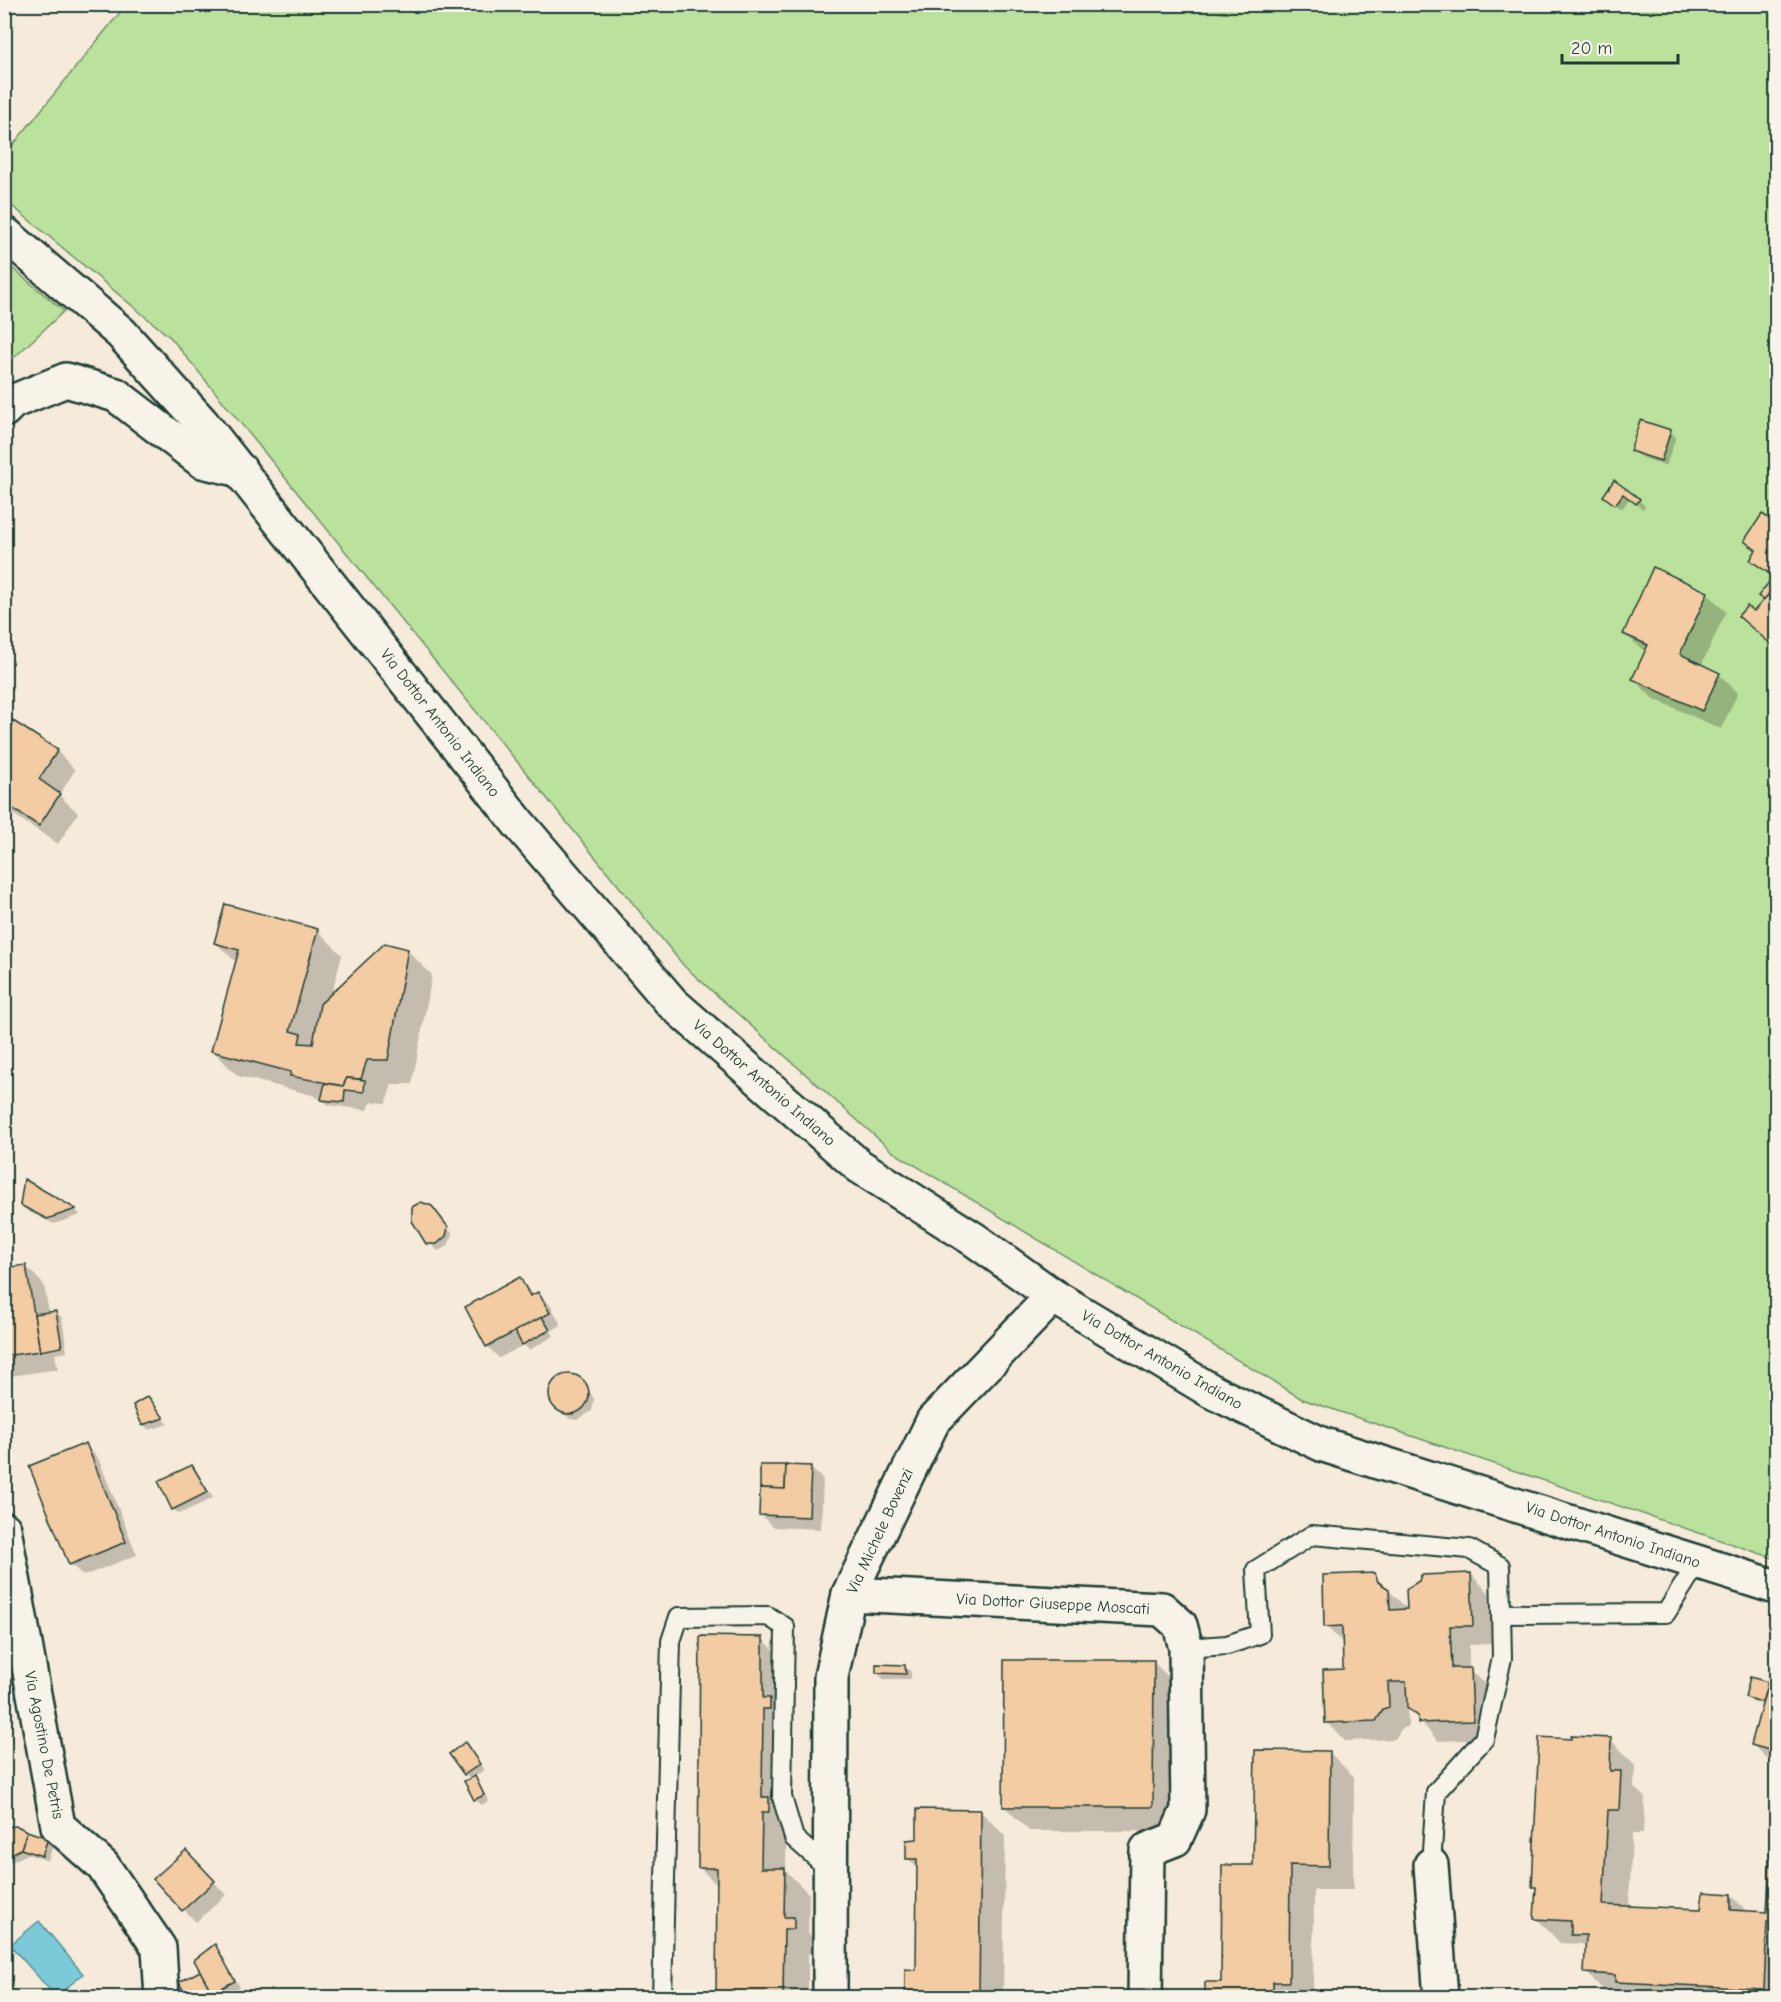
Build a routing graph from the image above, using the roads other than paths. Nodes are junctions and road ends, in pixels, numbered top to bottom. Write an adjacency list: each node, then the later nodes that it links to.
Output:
1 (4, 233): 3 (street, Via Dottor Antonio Indiano)
2 (4, 410): 3 (street)
3 (240, 470): 4 (street, Via Dottor Antonio Indiano)
4 (1053, 1296): 6 (street, Via Dottor Antonio Indiano); 8 (street, Via Michele Bovenzi)
5 (4, 1529): 13 (street, Via Agostino De Petris)
6 (1698, 1562): 7 (street, Via Dottor Antonio Indiano); 9 (lane)
7 (1776, 1587)
8 (849, 1594): 10 (street, Via Dottor Giuseppe Moscati); 12 (street, Via Michele Bovenzi)
9 (1501, 1614): 10 (lane); 11 (lane)
10 (1186, 1648): 16 (street, Via Dottor Giuseppe Moscati)
11 (1431, 1865): 17 (street)
12 (832, 1872): 14 (lane); 15 (street, Via Michele Bovenzi)
13 (162, 1998)
14 (662, 1998)
15 (830, 1998)
16 (1145, 1998)
17 (1440, 1998)

